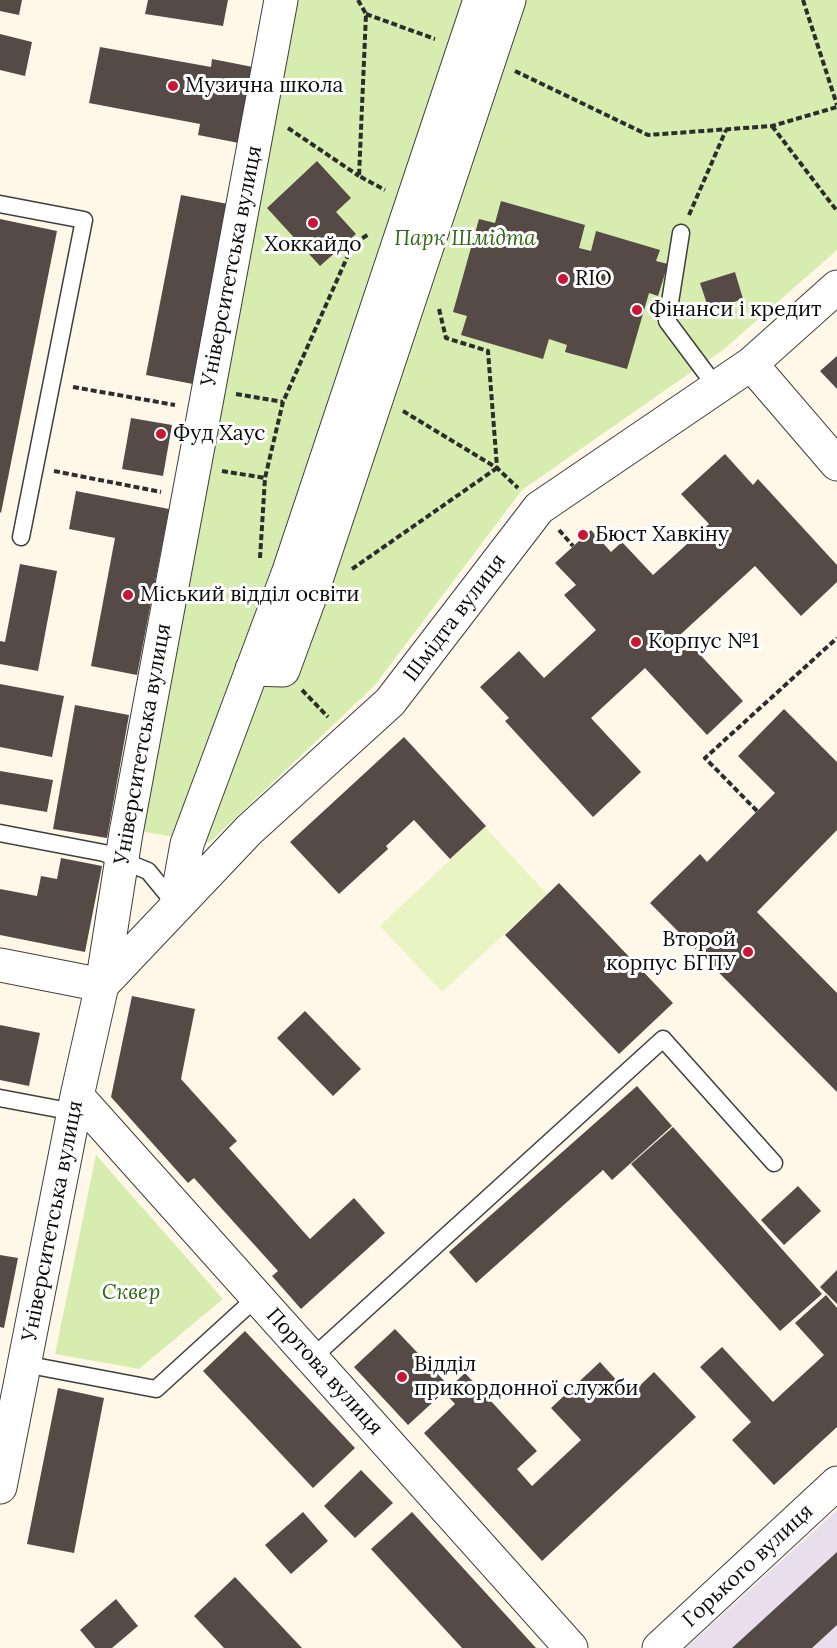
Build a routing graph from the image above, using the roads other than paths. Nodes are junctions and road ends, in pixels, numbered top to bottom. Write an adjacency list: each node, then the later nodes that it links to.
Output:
1 (281, 0): 14 (street, Університетська вулиця)
2 (480, 0): 4 (street)
3 (509, 0): 4 (street)
4 (476, 54): 12 (street); 12 (street)
5 (0, 204): 11 (lane)
6 (681, 233): 9 (lane)
7 (837, 287): 8 (street, Шмідта вулиця)
8 (751, 364): 9 (street, Шмідта вулиця); 10 (street)
9 (717, 388): 15 (street, Шмідта вулиця)
10 (837, 464)
11 (21, 537)
12 (302, 576): 15 (street)
13 (0, 833): 14 (lane)
14 (121, 860): 15 (lane); 17 (street, Університетська вулиця)
15 (176, 905): 17 (street, Шмідта вулиця)
16 (0, 965): 17 (street)
17 (102, 984): 19 (street, Університетська вулиця)
18 (0, 1098): 19 (lane)
19 (76, 1104): 21 (street, Портова вулиця); 23 (street, Університетська вулиця)
20 (774, 1163): 22 (lane)
21 (258, 1297): 22 (street, Портова вулиця); 23 (lane)
22 (312, 1358): 26 (street, Портова вулиця)
23 (24, 1364): 25 (street, Університетська вулиця)
24 (837, 1483): 27 (street, Горького вулиця)
25 (0, 1487)
26 (571, 1648)
27 (659, 1648)

